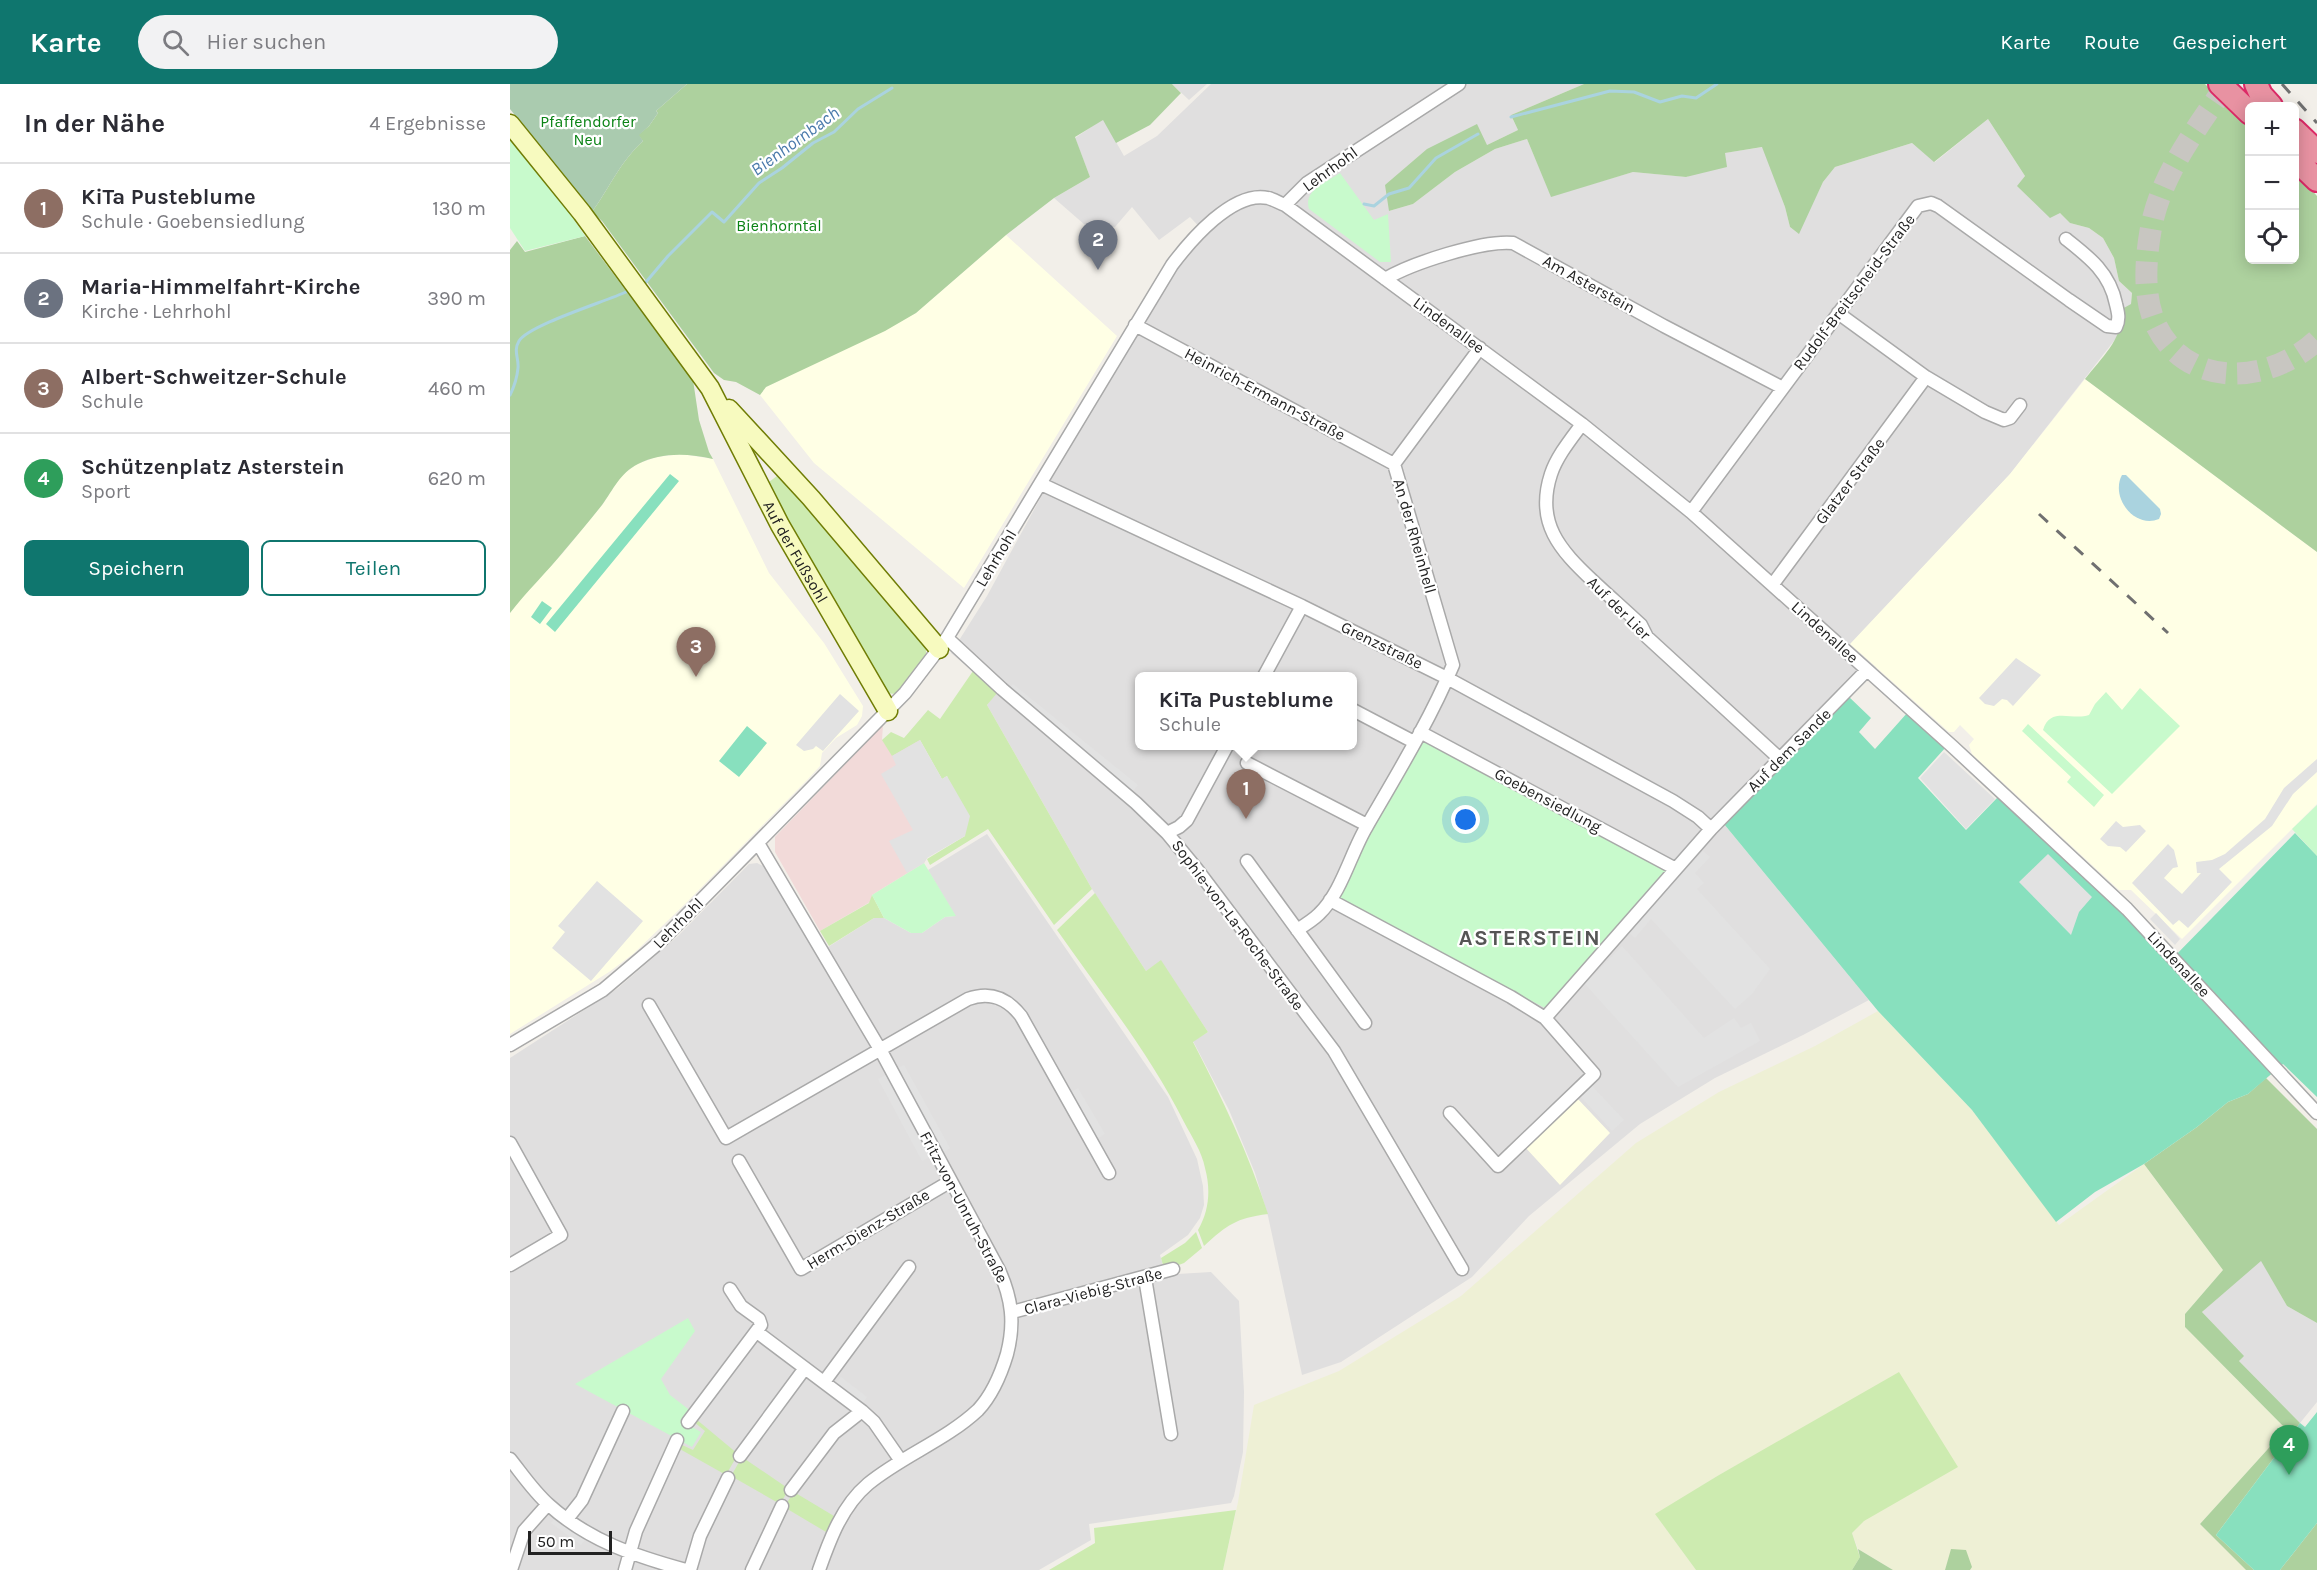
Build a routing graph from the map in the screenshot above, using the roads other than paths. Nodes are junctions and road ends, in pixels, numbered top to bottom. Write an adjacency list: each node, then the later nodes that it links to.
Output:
1 (2220, 84): 7 (highway)
2 (2232, 84): 5 (highway)
3 (2256, 84): 6 (highway)
4 (1453, 86): 15 (street, Lehrhohl)
5 (2251, 102)
6 (2267, 102)
7 (2245, 108)
8 (510, 124): 22 (street, Auf der Fußsohl)
9 (2299, 134): 11 (highway)
10 (2299, 150): 13 (highway)
11 (2317, 152)
12 (2299, 162): 14 (highway)
13 (2317, 167)
14 (2317, 180)
15 (1285, 205): 17 (street, Lindenallee); 19 (street, Lehrhohl)
16 (2066, 239): 18 (street, Rudolf-Breitscheid-Straße)
17 (1385, 279): 20 (street, Lindenallee); 23 (street, Am Asterstein)
18 (1838, 313): 21 (street); 23 (street, Rudolf-Breitscheid-Straße)
19 (1135, 325): 26 (street, Heinrich-Ermann-Straße); 27 (street, Lehrhohl)
20 (1480, 348): 25 (street, Lindenallee); 26 (street, An der Rheinhell)
21 (1926, 378): 24 (street); 29 (street, Glatzer Straße)
22 (705, 381): 31 (street, Auf der Fußsohl); 35 (street, Auf der Fußsohl)
23 (1783, 388): 28 (street, Rudolf-Breitscheid-Straße)
24 (2020, 405)
25 (1582, 424): 28 (street, Lindenallee); 39 (street, Auf der Lier)
26 (1394, 464): 34 (street, An der Rheinhell)
27 (1041, 484): 30 (street, Grenzstraße); 31 (street, Lehrhohl)
28 (1692, 512): 29 (street, Lindenallee)
29 (1773, 584): 32 (street, Lindenallee)
30 (1302, 606): 33 (street); 34 (street, Grenzstraße)
31 (943, 643): 35 (street, Lehrhohl); 43 (street, Sophie-von-La-Roche-Straße)
32 (1867, 670): 39 (street, Auf dem Sande); 55 (street, Lindenallee)
33 (1266, 672)
34 (1447, 678): 37 (street); 42 (street, Grenzstraße)
35 (888, 711): 44 (street, Lehrhohl)
36 (1357, 712): 37 (street, Goebensiedlung)
37 (1417, 737): 41 (street); 46 (street, Goebensiedlung)
38 (1225, 750): 43 (street)
39 (1780, 759): 42 (street, Auf dem Sande)
40 (1247, 763): 41 (street)
41 (1367, 825): 47 (street)
42 (1710, 829): 46 (street)
43 (1167, 833): 63 (street, Sophie-von-La-Roche-Straße)
44 (758, 843): 52 (street, Lehrhohl); 53 (street, Fritz-von-Unruh-Straße)
45 (1247, 861): 48 (street)
46 (1676, 869): 50 (street)
47 (1330, 900): 48 (street); 50 (street)
48 (1298, 930): 51 (street)
49 (649, 1005): 53 (street)
50 (1545, 1018): 54 (street)
51 (1365, 1023)
52 (510, 1046)
53 (881, 1051): 58 (street); 59 (street, Fritz-von-Unruh-Straße)
54 (1450, 1113)
55 (2317, 1113)
56 (510, 1143): 60 (street)
57 (739, 1161): 59 (street, Herm-Dienz-Straße)
58 (1109, 1173)
59 (951, 1181): 66 (street, Fritz-von-Unruh-Straße)
60 (510, 1265)
61 (909, 1267): 69 (street)
62 (1173, 1269): 64 (street, Clara-Viebig-Straße)
63 (1462, 1269)
64 (1145, 1278): 66 (street, Clara-Viebig-Straße); 73 (street)
65 (730, 1289): 67 (street)
66 (1012, 1312): 77 (street, Fritz-von-Unruh-Straße)
67 (757, 1332): 68 (street); 72 (street)
68 (805, 1368): 69 (street); 75 (street)
69 (824, 1382): 70 (street)
70 (862, 1411): 77 (street); 79 (street)
71 (623, 1412): 82 (street)
72 (688, 1422)
73 (1171, 1434)
74 (677, 1440): 83 (street)
75 (740, 1456)
76 (510, 1459): 80 (street)
77 (901, 1461): 88 (street, Fritz-von-Unruh-Straße)
78 (728, 1478): 86 (street)
79 (791, 1490)
80 (548, 1504): 82 (street); 84 (street)
81 (782, 1506): 87 (street)
82 (567, 1519): 83 (street)
83 (629, 1554): 85 (street); 86 (street)
84 (511, 1570)
85 (625, 1570)
86 (688, 1570)
87 (752, 1570)
88 (819, 1570)

